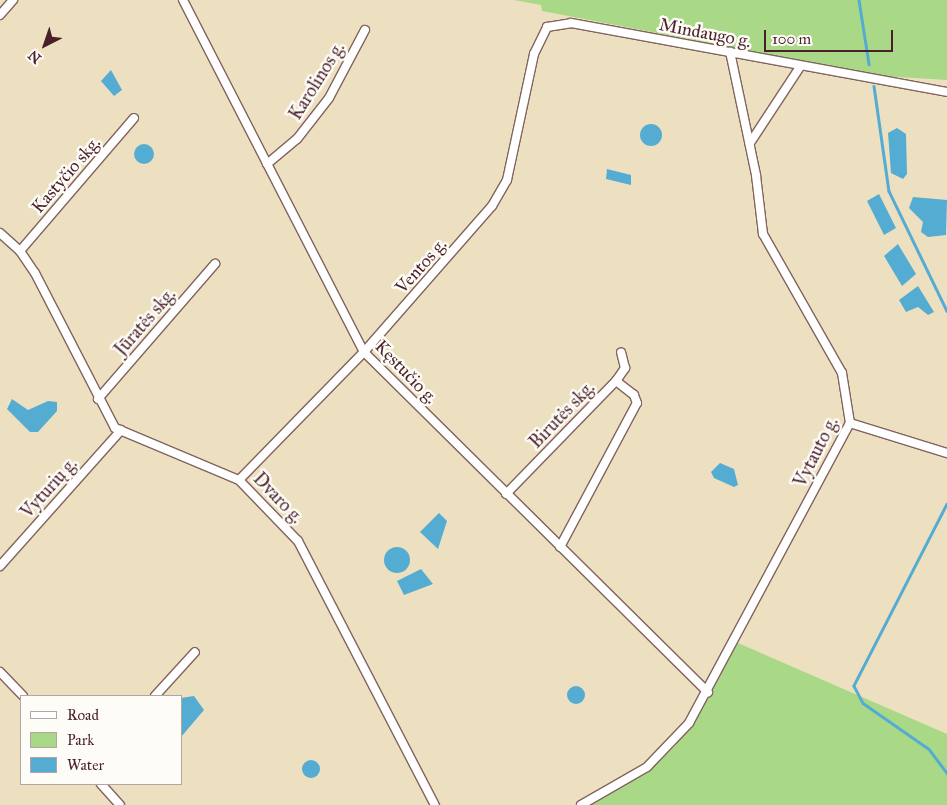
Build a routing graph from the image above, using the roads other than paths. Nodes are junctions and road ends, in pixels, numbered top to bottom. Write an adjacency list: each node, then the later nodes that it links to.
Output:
1 (14, 0): 3 (street)
2 (183, 0): 11 (street, Kęstučio g.)
3 (0, 15)
4 (547, 27): 6 (street, Mindaugo g.); 15 (street, Ventos g.)
5 (365, 30): 11 (street, Karolinos g.)
6 (730, 52): 7 (street, Mindaugo g.); 10 (street, Vytauto g.)
7 (800, 67): 8 (street, Mindaugo g.); 10 (street)
8 (947, 92)
9 (134, 118): 13 (street, Kastyčio skg.)
10 (750, 143): 19 (street, Vytauto g.)
11 (267, 164): 15 (street, Kęstučio g.)
12 (0, 234): 13 (street, Dvaro g.)
13 (20, 251): 18 (street, Dvaro g.)
14 (215, 264): 18 (street, Jūratės skg.)
15 (364, 352): 22 (street, Ventos g.); 23 (street, Kęstučio g.)
16 (621, 352): 17 (street, Birutės skg.)
17 (616, 381): 23 (street, Birutės skg.); 24 (street)
18 (98, 399): 20 (street, Dvaro g.)
19 (850, 423): 21 (street); 28 (street, Vytauto g.)
20 (121, 430): 22 (street, Dvaro g.); 25 (street, Vyturių g.)
21 (947, 453)
22 (239, 480): 33 (street, Dvaro g.)
23 (506, 494): 24 (street, Kęstučio g.)
24 (560, 547): 28 (street, Kęstučio g.)
25 (0, 566)
26 (194, 652): 30 (street)
27 (0, 672): 29 (street)
28 (708, 692): 34 (street, Vytauto g.)
29 (22, 695)
30 (156, 695)
31 (102, 785): 32 (street)
32 (120, 805)
33 (435, 805)
34 (580, 805)

